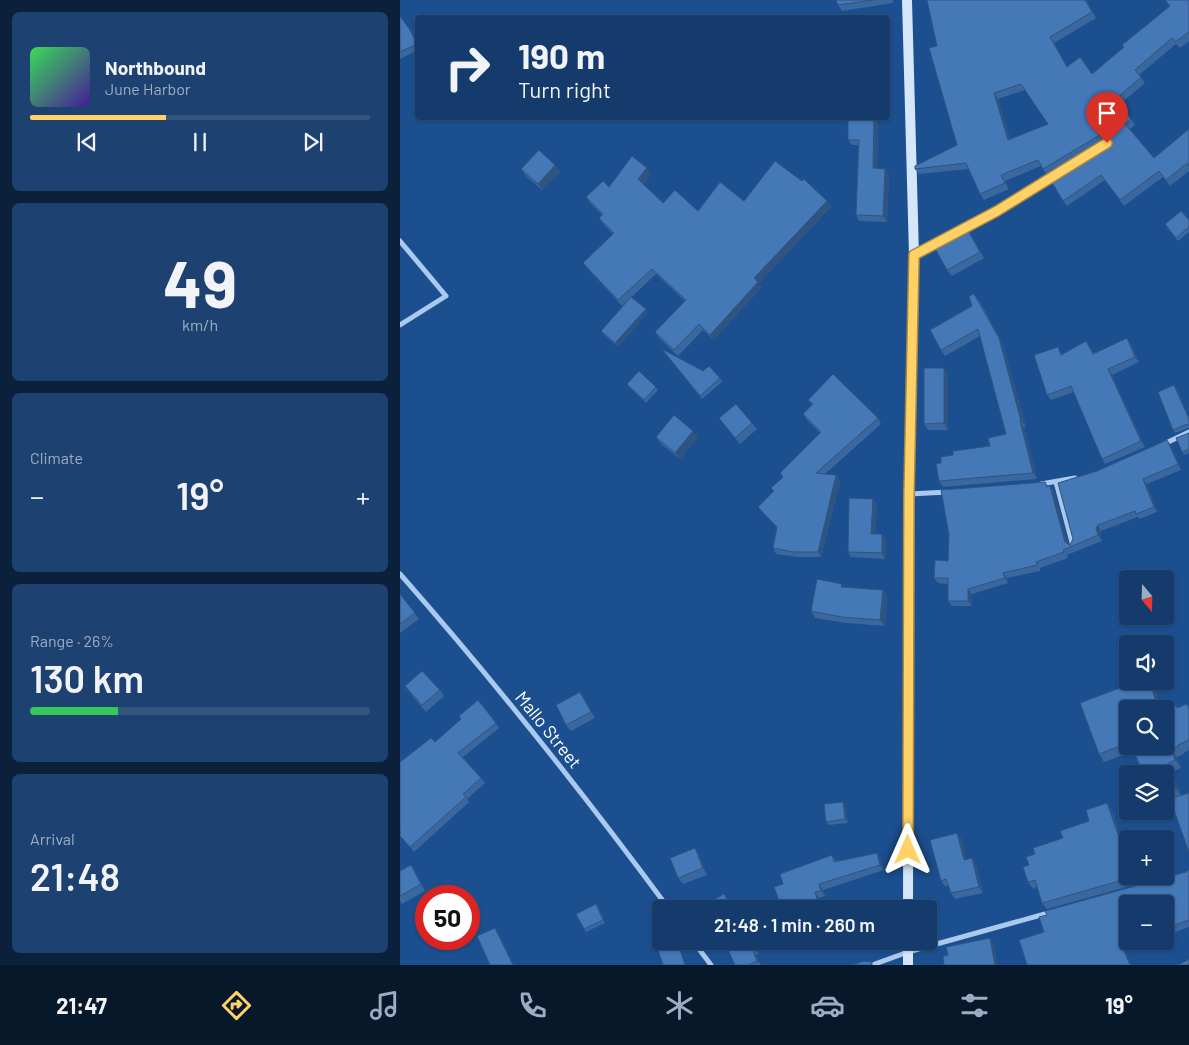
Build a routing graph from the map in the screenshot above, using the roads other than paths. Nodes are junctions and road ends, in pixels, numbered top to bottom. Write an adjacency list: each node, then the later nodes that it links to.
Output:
1 (907, 0): 6 (main road)
2 (1060, 173): 3 (street)
3 (951, 236)
4 (400, 240): 7 (street)
5 (944, 240): 6 (street)
6 (914, 255): 14 (main road)
7 (400, 324)
8 (1189, 432): 9 (street)
9 (1158, 447)
10 (1082, 476): 11 (street)
11 (1056, 482): 12 (street); 15 (street)
12 (1037, 484)
13 (952, 491): 14 (street)
14 (909, 494): 18 (main road)
15 (1073, 546)
16 (400, 574): 17 (street, Mallo Street)
17 (662, 900)
18 (908, 900)
19 (1058, 910): 20 (street)
20 (937, 940)
21 (700, 950): 24 (street)
22 (902, 950): 25 (street)
23 (908, 950): 26 (main road)
24 (711, 965)
25 (872, 965)
26 (908, 965)

